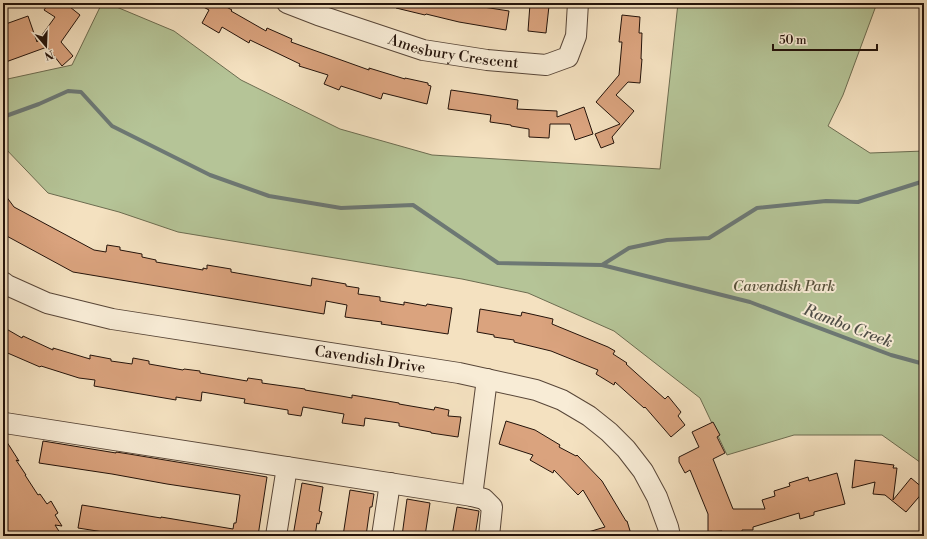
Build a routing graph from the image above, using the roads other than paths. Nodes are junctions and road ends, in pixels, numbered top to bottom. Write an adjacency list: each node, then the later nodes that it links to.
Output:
1 (287, 3): 2 (street, Amesbury Crescent)
2 (578, 3)
3 (3, 282): 4 (street, Cavendish Drive)
4 (487, 379): 8 (street); 12 (street, Cavendish Drive)
5 (3, 424): 6 (street)
6 (287, 467): 7 (street); 9 (street)
7 (390, 483): 8 (street); 10 (street)
8 (472, 496): 11 (street)
9 (276, 536)
10 (382, 536)
11 (489, 536)
12 (670, 536)

